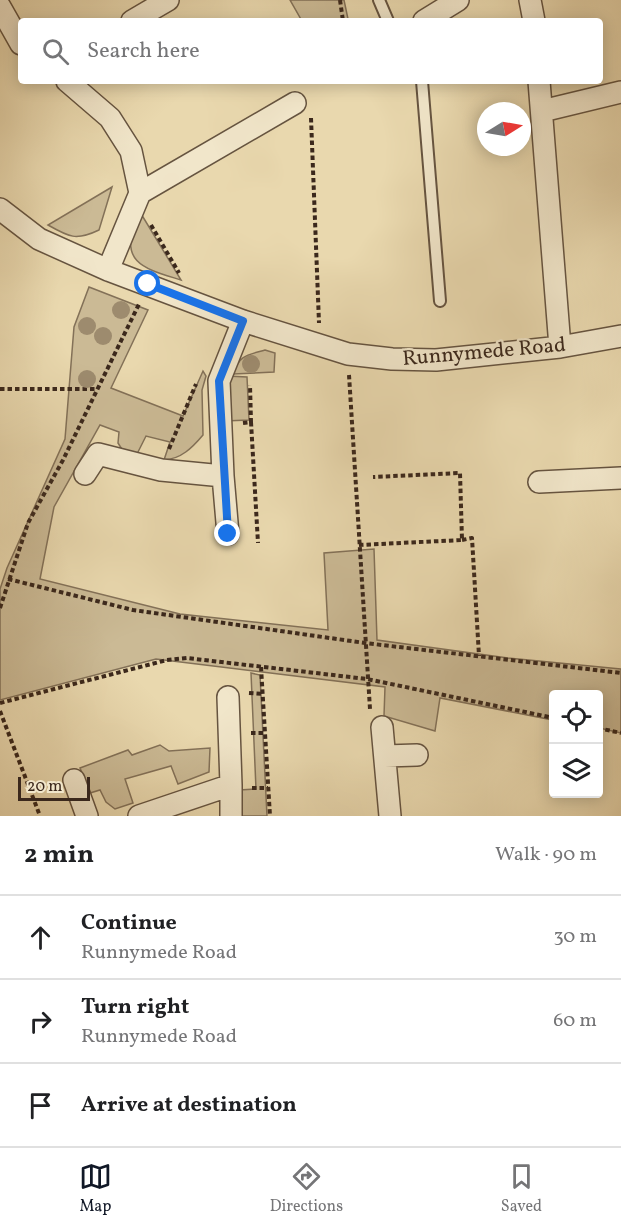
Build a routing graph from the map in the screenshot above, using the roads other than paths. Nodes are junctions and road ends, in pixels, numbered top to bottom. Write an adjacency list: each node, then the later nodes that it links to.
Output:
1 (168, 0): 6 (street)
2 (379, 0): 7 (lane)
3 (458, 0): 8 (street)
4 (530, 0): 9 (street)
5 (0, 7): 10 (street)
6 (137, 18)
7 (387, 18)
8 (429, 18)
9 (533, 18)
10 (18, 39)
11 (70, 84): 17 (street)
12 (422, 84): 20 (lane)
13 (539, 84): 16 (street)
14 (621, 92): 16 (street)
15 (303, 105): 17 (street)
16 (542, 111): 23 (street)
17 (139, 197): 19 (street)
18 (0, 209): 19 (street, Runnymede Road)
19 (108, 270): 21 (street, Runnymede Road)
20 (440, 302)
21 (243, 321): 23 (street, Runnymede Road); 25 (street)
22 (621, 336): 23 (street, Runnymede Road)
23 (560, 347)
24 (85, 474): 25 (street)
25 (223, 476): 28 (street)
26 (621, 478): 27 (street)
27 (539, 482)
28 (228, 534)
29 (228, 697): 34 (street)
30 (382, 727): 32 (street)
31 (417, 755): 32 (street)
32 (385, 756): 38 (street)
33 (74, 780): 35 (street)
34 (231, 785): 36 (street); 37 (street)
35 (87, 816)
36 (139, 816)
37 (231, 816)
38 (390, 816)

